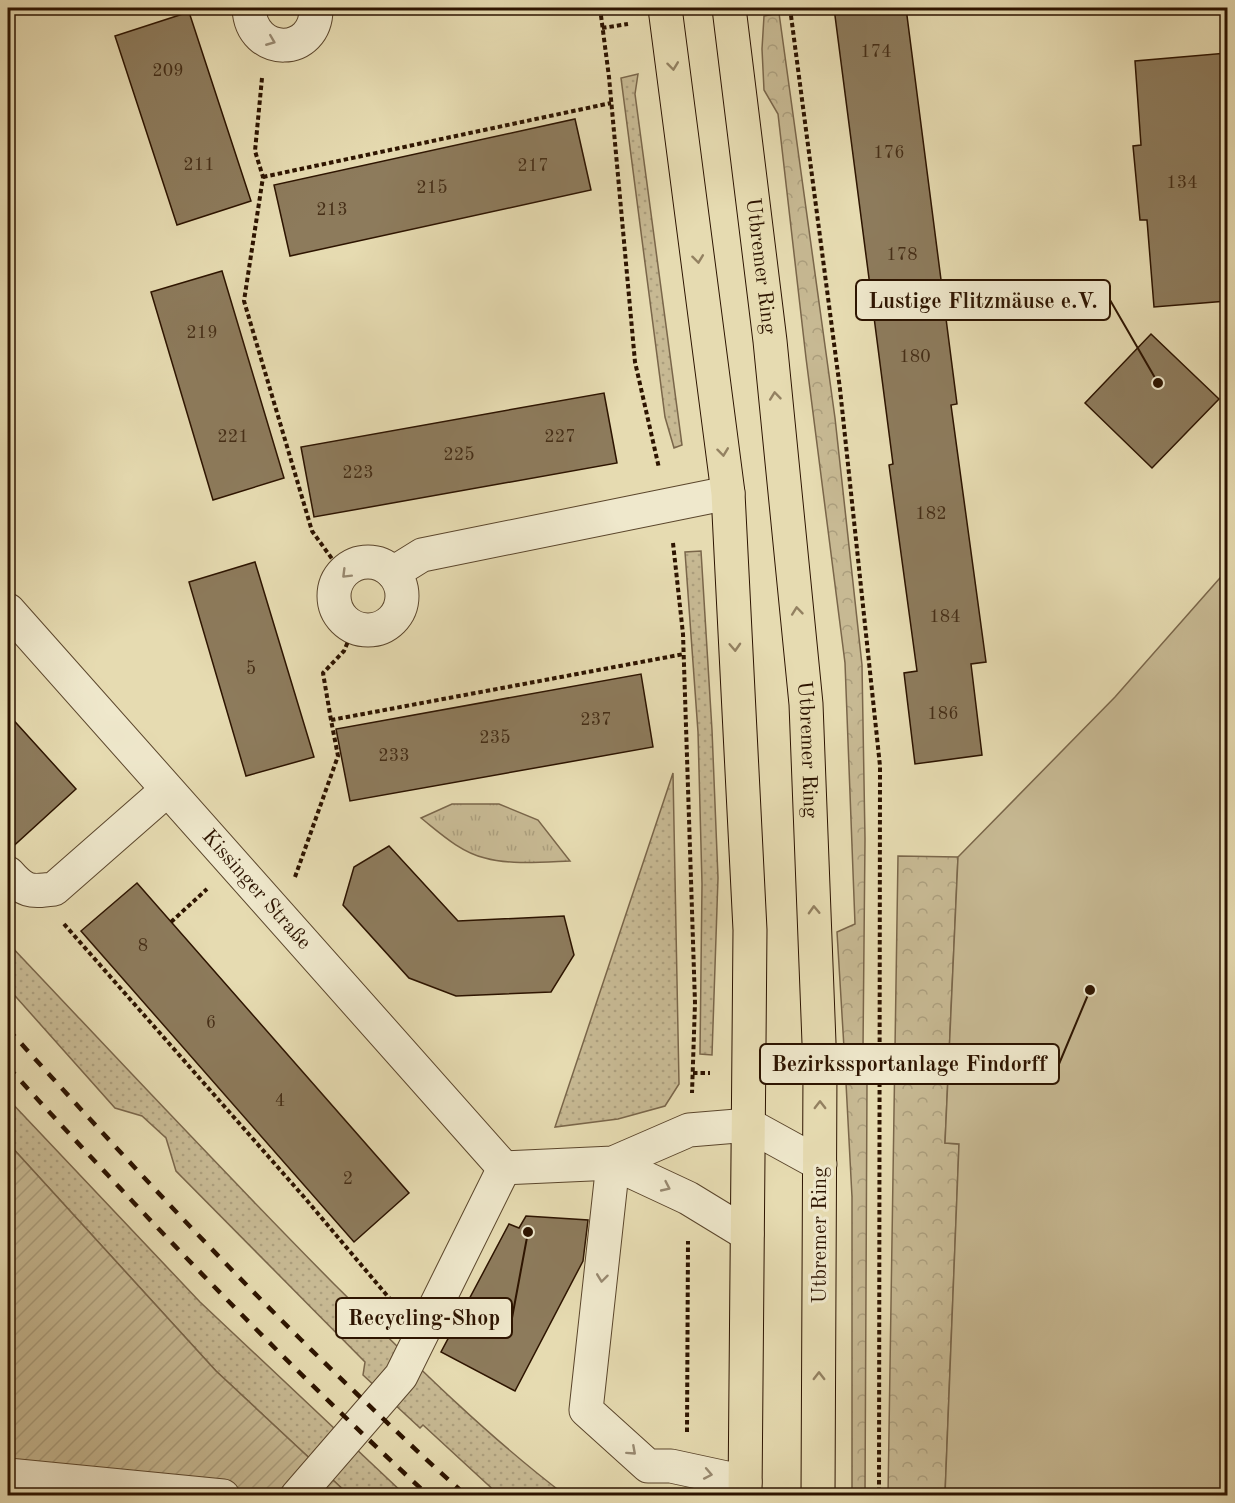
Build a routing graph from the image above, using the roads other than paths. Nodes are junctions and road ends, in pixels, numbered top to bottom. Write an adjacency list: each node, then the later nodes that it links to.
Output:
1 (249, 8): 2 (street, one-way to 2)
2 (316, 8)
3 (665, 8): 5 (main road, one-way to 5)
4 (729, 8): 12 (main road, Utbremer Ring, one-way to 4)
5 (728, 493): 6 (street); 10 (main road, one-way to 10)
6 (393, 573): 6 (street, one-way to 6)
7 (8, 610): 8 (street, Kissinger Straße)
8 (167, 790): 9 (street); 13 (street, Kissinger Straße)
9 (8, 873)
10 (749, 1125): 11 (street); 12 (street); 14 (main road)
11 (613, 1163): 13 (street); 14 (street, one-way to 14); 16 (street, one-way to 16)
12 (820, 1164): 19 (main road, Utbremer Ring, one-way to 12)
13 (504, 1168): 18 (street)
14 (747, 1234): 16 (main road)
15 (8, 1475): 17 (street)
16 (745, 1489)
17 (223, 1496)
18 (297, 1496)
19 (818, 1496)

